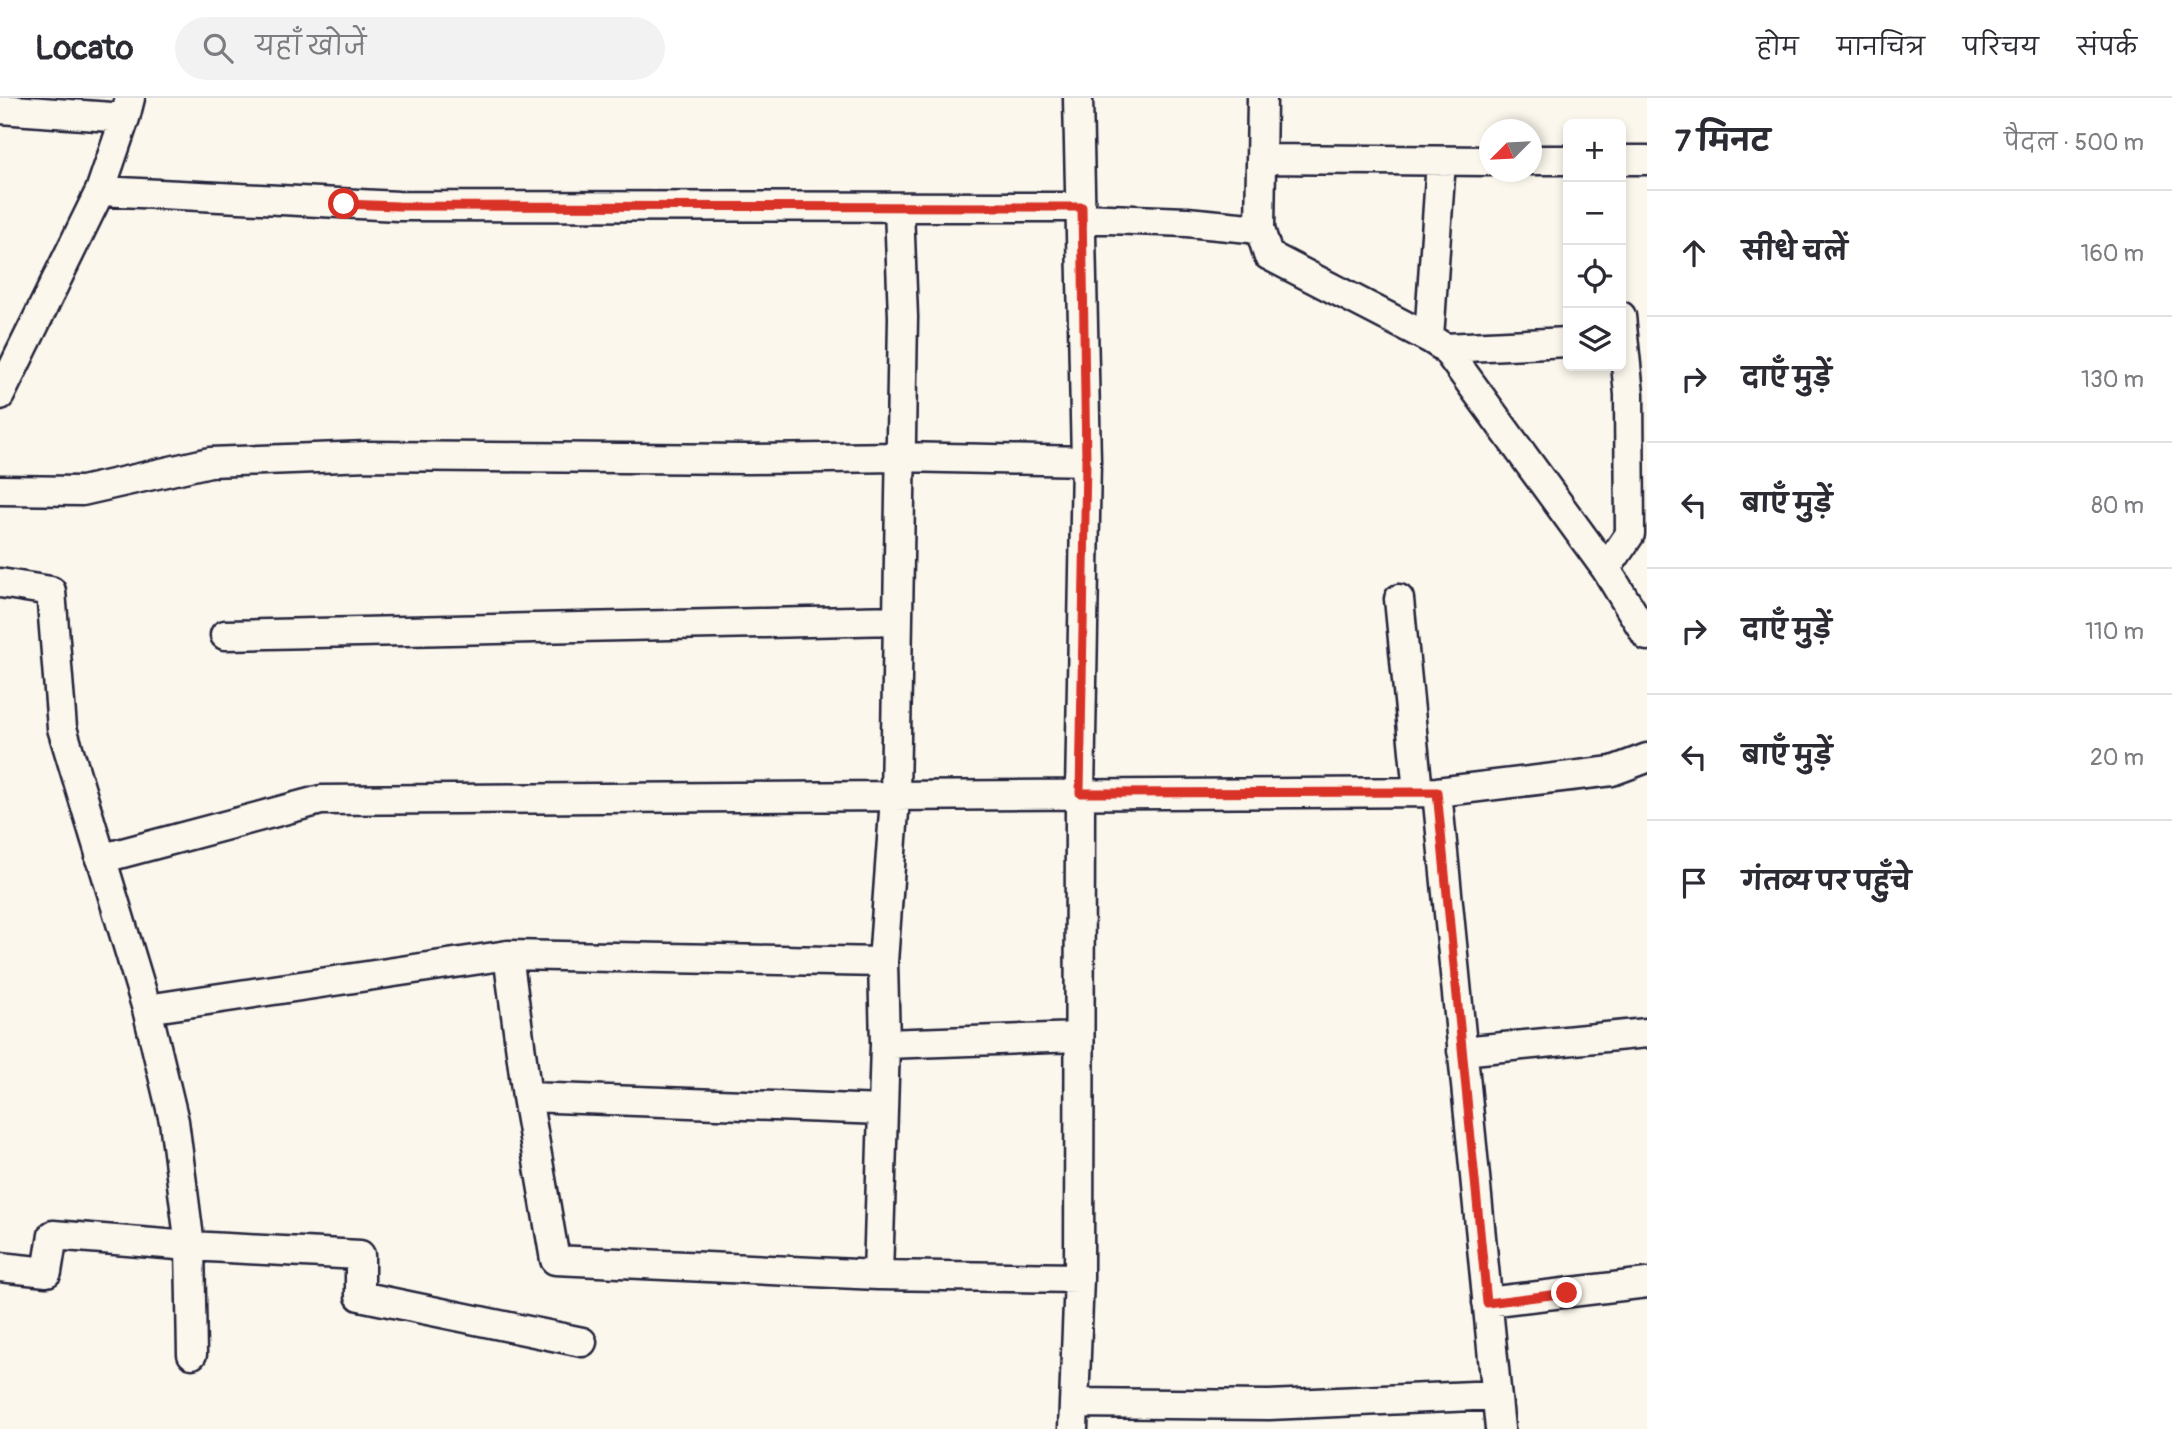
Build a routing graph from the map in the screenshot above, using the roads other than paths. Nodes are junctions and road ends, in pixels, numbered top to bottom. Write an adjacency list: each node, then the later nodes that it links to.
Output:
1 (1079, 98): 14 (street)
2 (1262, 98): 5 (street)
3 (128, 108): 4 (street); 12 (street)
4 (0, 109)
5 (1261, 159): 11 (street); 15 (street)
6 (1479, 160): 11 (street)
7 (1542, 160): 8 (street)
8 (1563, 160)
9 (1626, 160): 10 (street)
10 (1647, 160)
11 (1441, 161): 17 (street)
12 (100, 191): 13 (street); 20 (street)
13 (900, 208): 14 (street); 21 (street)
14 (1082, 213): 15 (street); 22 (street)
15 (1260, 229): 17 (street)
16 (1563, 342): 17 (street)
17 (1437, 343): 24 (street)
18 (1626, 350): 19 (street)
19 (1638, 393): 24 (street)
20 (0, 395)
21 (900, 457): 22 (street); 23 (street); 27 (street)
22 (1086, 461): 32 (street)
23 (0, 490)
24 (1606, 569): 29 (street)
25 (0, 583): 34 (street)
26 (1399, 599): 31 (street)
27 (897, 621): 28 (street); 33 (street)
28 (225, 635)
29 (1647, 636)
30 (1647, 758): 31 (street)
31 (1428, 792): 32 (street); 41 (street)
32 (1080, 793): 33 (street); 39 (street)
33 (895, 797): 34 (street); 36 (street)
34 (100, 859): 37 (street)
35 (508, 955): 36 (street); 37 (street); 42 (street)
36 (883, 962): 40 (street)
37 (147, 1009): 44 (street)
38 (1647, 1033): 41 (street)
39 (1079, 1037): 40 (street); 47 (street)
40 (885, 1044): 43 (street)
41 (1462, 1051): 49 (street)
42 (527, 1097): 43 (street); 46 (street)
43 (883, 1110): 46 (street)
44 (190, 1246): 45 (street); 50 (street); 51 (street)
45 (0, 1266)
46 (877, 1275): 47 (street)
47 (1079, 1278): 53 (street)
48 (1647, 1283): 49 (street)
49 (1487, 1303): 52 (street)
50 (582, 1342)
51 (192, 1354)
52 (1496, 1395): 53 (street); 54 (street)
53 (1074, 1416)
54 (1500, 1429)

